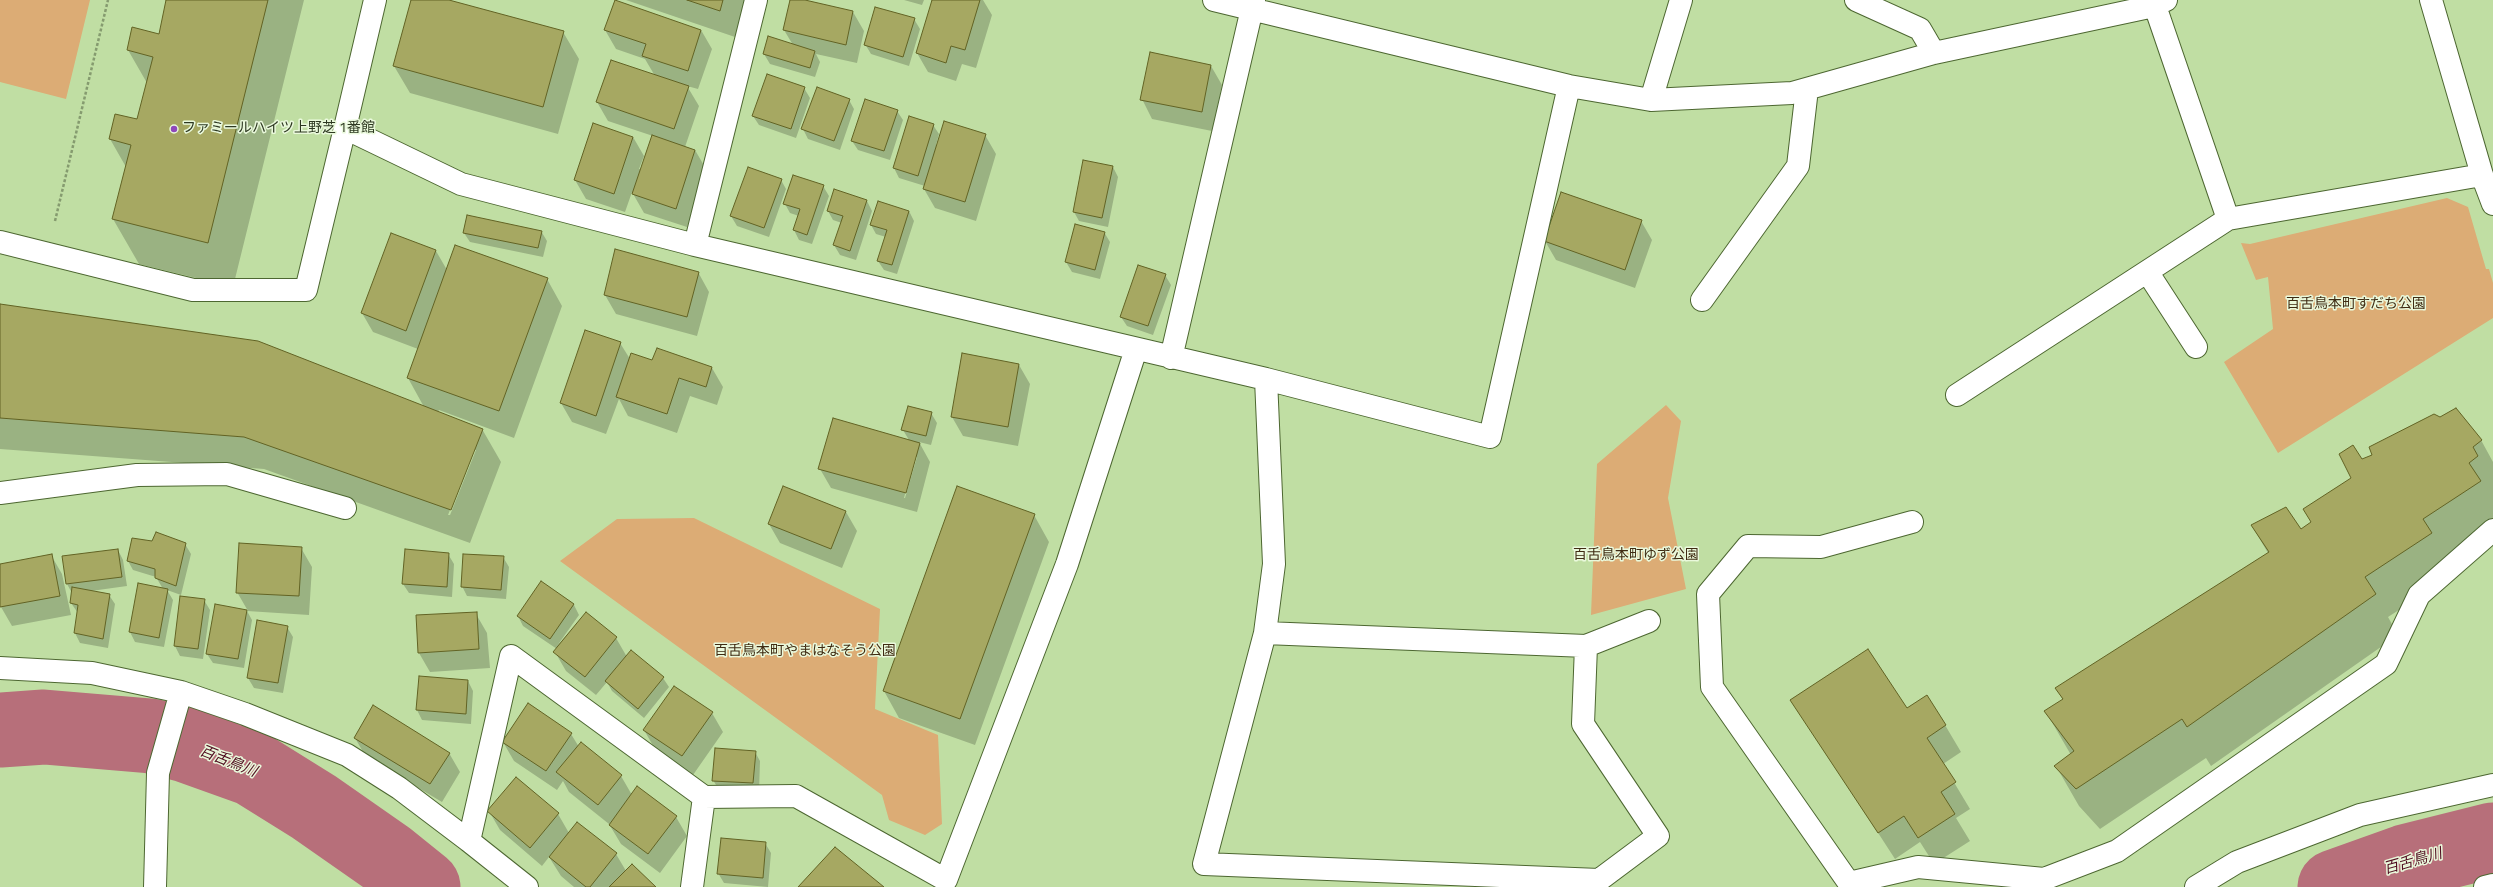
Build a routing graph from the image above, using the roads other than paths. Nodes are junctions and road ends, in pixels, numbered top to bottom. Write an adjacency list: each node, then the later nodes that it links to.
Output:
1 (375, 0): 13 (street)
2 (756, 0): 18 (street)
3 (1214, 0): 8 (street)
4 (1680, 0): 12 (street)
5 (1856, 0): 9 (street)
6 (2431, 0): 14 (street)
7 (2158, 2): 9 (street); 16 (street)
8 (1253, 5): 10 (street); 23 (street)
9 (1934, 53): 11 (street)
10 (1568, 86): 12 (street); 24 (street)
11 (1807, 89): 12 (street); 20 (street)
12 (1651, 100)
13 (345, 128): 17 (street); 18 (street)
14 (2482, 175): 15 (street); 16 (street)
15 (2493, 204)
16 (2228, 219): 19 (street)
17 (0, 242)
18 (695, 245): 22 (street)
19 (2148, 273): 21 (street); 25 (street)
20 (1702, 300)
21 (2196, 347)
22 (1136, 349): 23 (street); 36 (street)
23 (1171, 358): 24 (street)
24 (1266, 380): 31 (street)
25 (1957, 395)
26 (0, 492): 27 (street)
27 (345, 508)
28 (1912, 522): 29 (street)
29 (2493, 530)
30 (1648, 621): 32 (street)
31 (1265, 633): 32 (street); 32 (street)
32 (1586, 646)
33 (0, 668): 34 (street)
34 (179, 700): 37 (street); 39 (street)
35 (2493, 785): 42 (street)
36 (704, 797): 37 (street); 41 (street)
37 (469, 842): 40 (street)
38 (2493, 885): 43 (street)
39 (155, 887)
40 (527, 887)
41 (692, 887)
42 (2196, 887)
43 (2485, 887)

